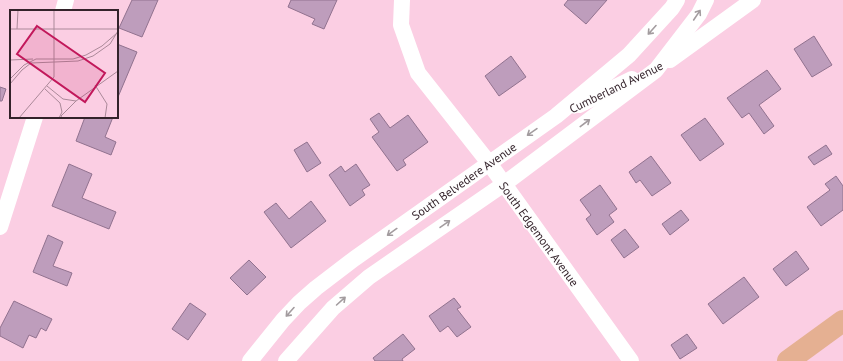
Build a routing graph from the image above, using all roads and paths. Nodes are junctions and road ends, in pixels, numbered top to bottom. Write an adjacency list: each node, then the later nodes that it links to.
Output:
1 (66, 0): 6 (street)
2 (402, 0): 10 (street, South Edgemont Avenue)
3 (677, 0): 8 (street, South Belvedere Avenue, one-way to 8)
4 (706, 0): 7 (street, South Belvedere Avenue, one-way to 4)
5 (753, 0): 7 (street, Cumberland Avenue)
6 (63, 10)
7 (656, 70): 8 (street, Cumberland Avenue); 11 (street, South Belvedere Avenue, one-way to 7)
8 (556, 116): 10 (street, South Belvedere Avenue, one-way to 10)
9 (35, 118): 12 (street)
10 (488, 163): 11 (street, South Edgemont Avenue); 15 (street, South Belvedere Avenue, one-way to 15)
11 (504, 184): 16 (street, South Belvedere Avenue, one-way to 11); 17 (street, South Edgemont Avenue)
12 (5, 196): 13 (street)
13 (0, 227)
14 (843, 321): 18 (main road)
15 (250, 361)
16 (286, 361)
17 (631, 361)
18 (788, 361)

